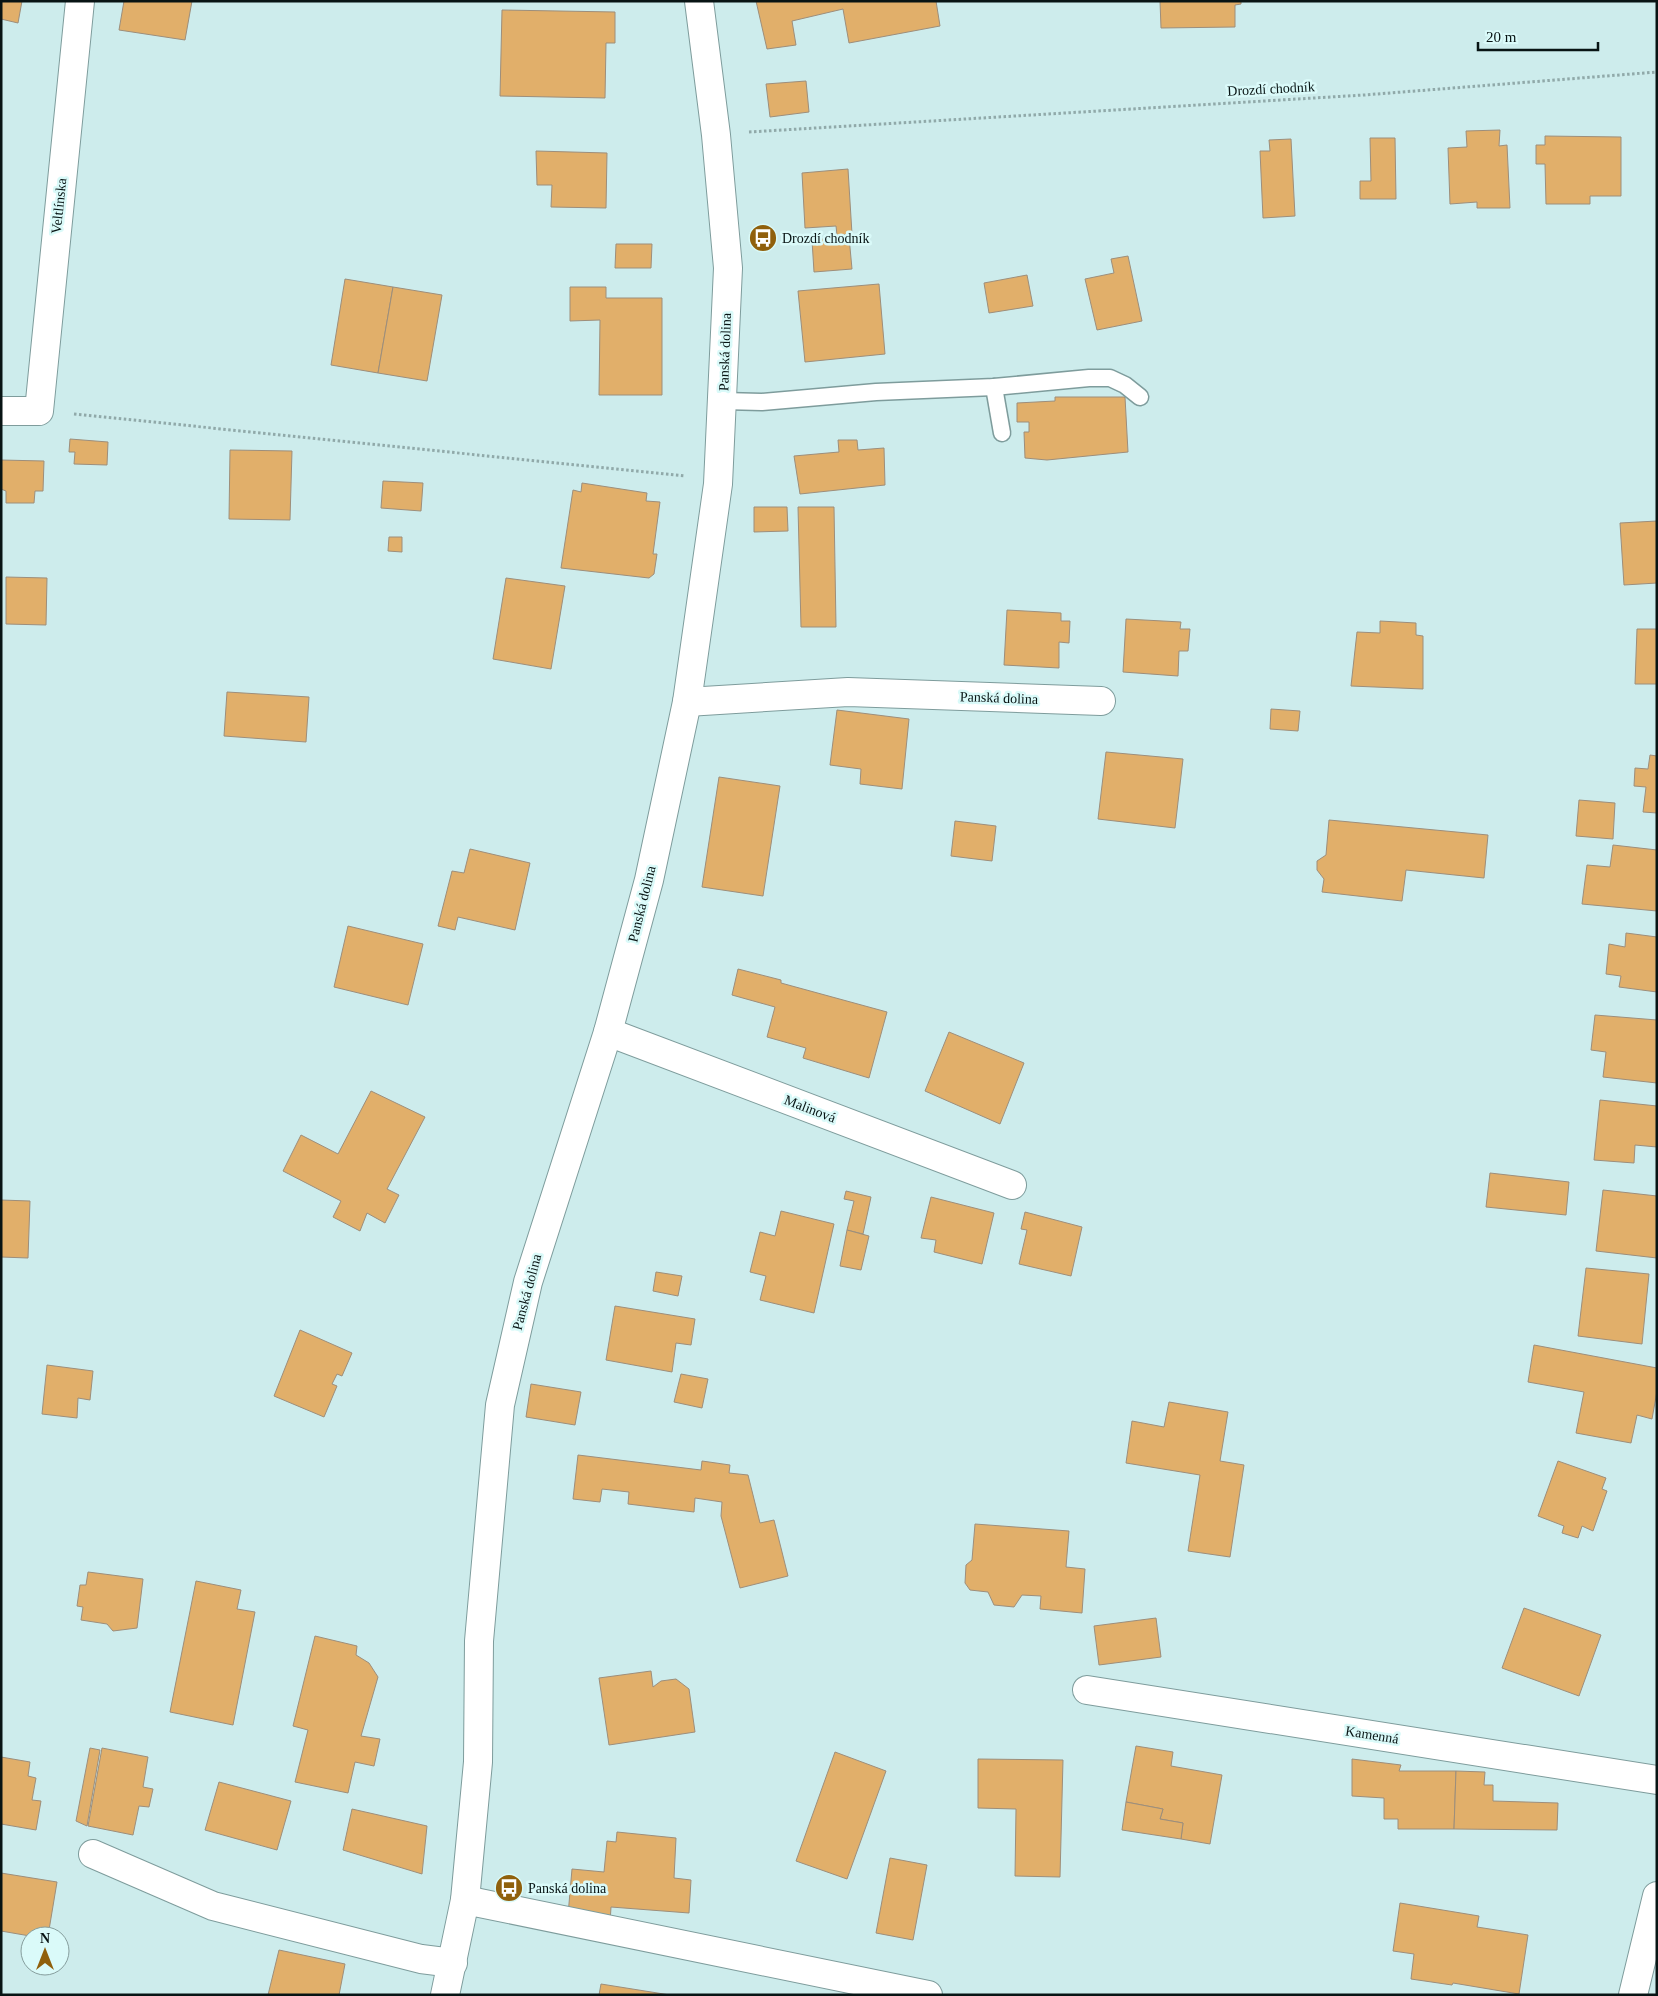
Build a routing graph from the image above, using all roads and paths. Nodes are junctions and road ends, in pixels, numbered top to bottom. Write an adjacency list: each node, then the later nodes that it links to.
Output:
1 (80, 1): 9 (street, Veltlínska)
2 (699, 1): 4 (street, Panská dolina)
3 (1657, 72): 4 (path, Drozdí chodník)
4 (716, 134): 7 (street, Panská dolina)
5 (994, 387): 6 (lane); 7 (lane); 10 (lane)
6 (1140, 397)
7 (723, 401): 11 (street, Panská dolina)
8 (1, 411): 9 (street)
9 (39, 411): 11 (path)
10 (1002, 433)
11 (718, 484): 13 (street, Panská dolina)
12 (1101, 701): 13 (street, Panská dolina)
13 (687, 702): 14 (street, Panská dolina)
14 (608, 1032): 15 (street, Malinová); 20 (street, Panská dolina)
15 (1012, 1185)
16 (1087, 1690): 17 (street, Kamenná)
17 (1657, 1780)
18 (93, 1854): 21 (street)
19 (1657, 1896): 24 (street)
20 (465, 1900): 21 (street, Panská dolina); 23 (street)
21 (453, 1963): 22 (street, Panská dolina)
22 (445, 1995)
23 (928, 1995)
24 (1633, 1995)

